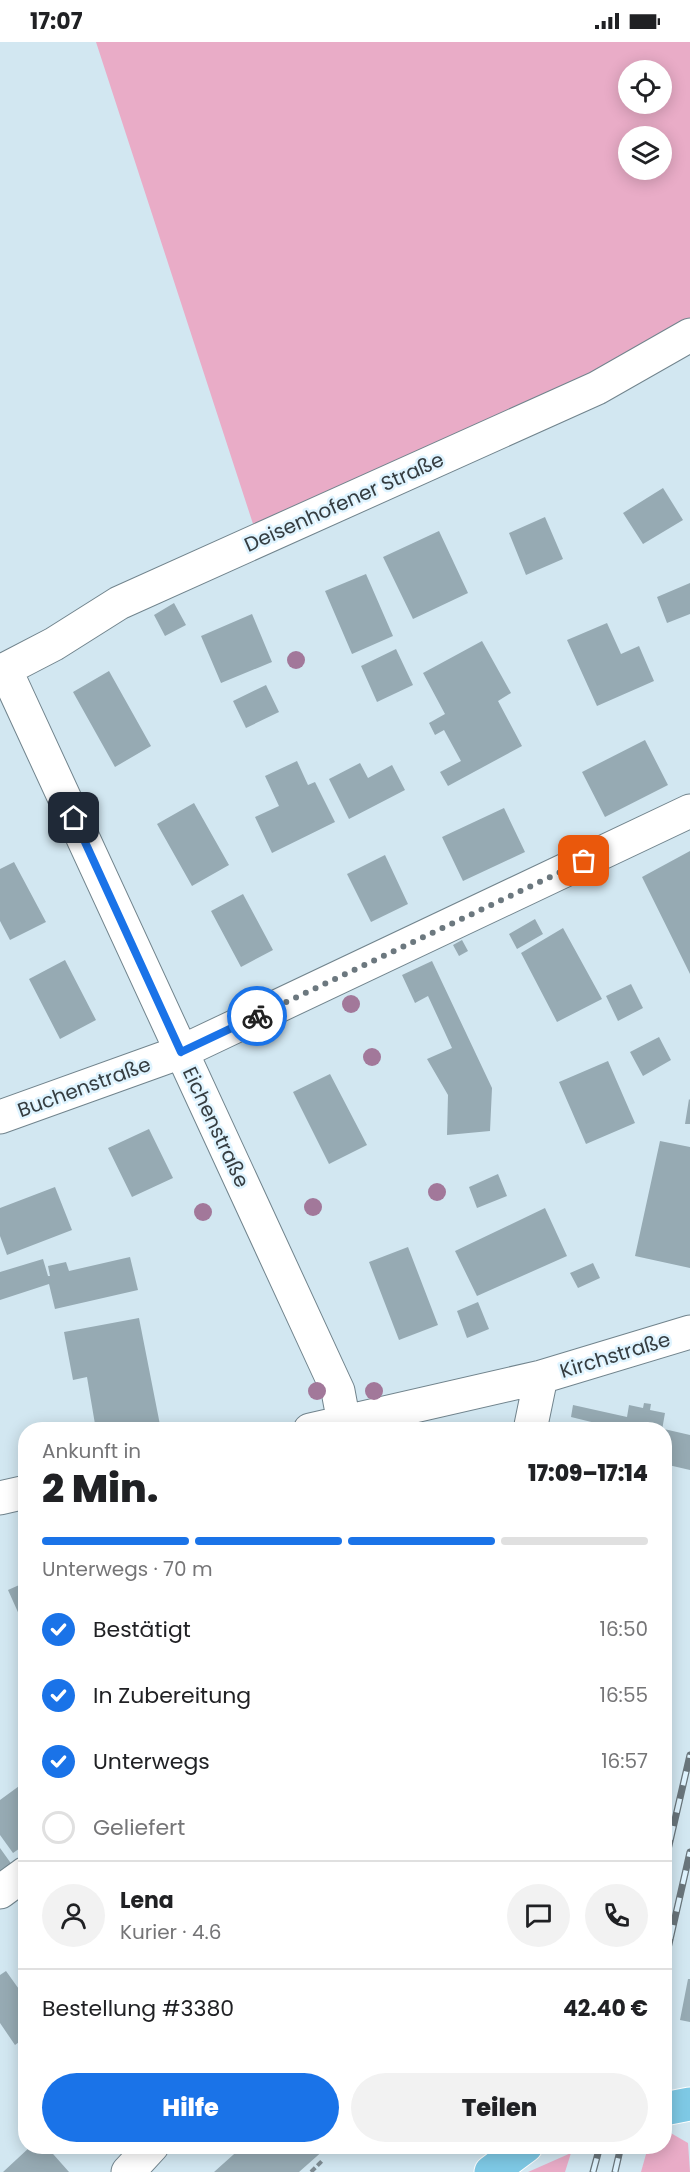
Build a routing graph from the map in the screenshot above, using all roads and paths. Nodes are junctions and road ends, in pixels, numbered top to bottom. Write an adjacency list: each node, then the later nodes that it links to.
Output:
1 (690, 335): 2 (street, Deisenhofener Straße)
2 (3, 670): 4 (street, Eichenstraße)
3 (690, 811): 4 (street, Buchenstraße)
4 (181, 1052): 5 (street, Buchenstraße); 8 (street, Eichenstraße)
5 (0, 1117)
6 (690, 1332): 7 (street, Kirchstraße)
7 (541, 1377): 9 (street, Kirchstraße); 10 (street, Kirchstraße)
8 (344, 1422)
9 (348, 1422)
10 (532, 1422)
11 (18, 1494): 12 (street)
12 (0, 1498)
13 (18, 1879): 14 (street)
14 (0, 1892)
15 (690, 2104): 16 (main road)
16 (672, 2107)
17 (145, 2154): 20 (street)
18 (515, 2154): 22 (main road)
19 (323, 2160): 21 (path)
20 (128, 2172)
21 (311, 2172)
22 (490, 2172)

